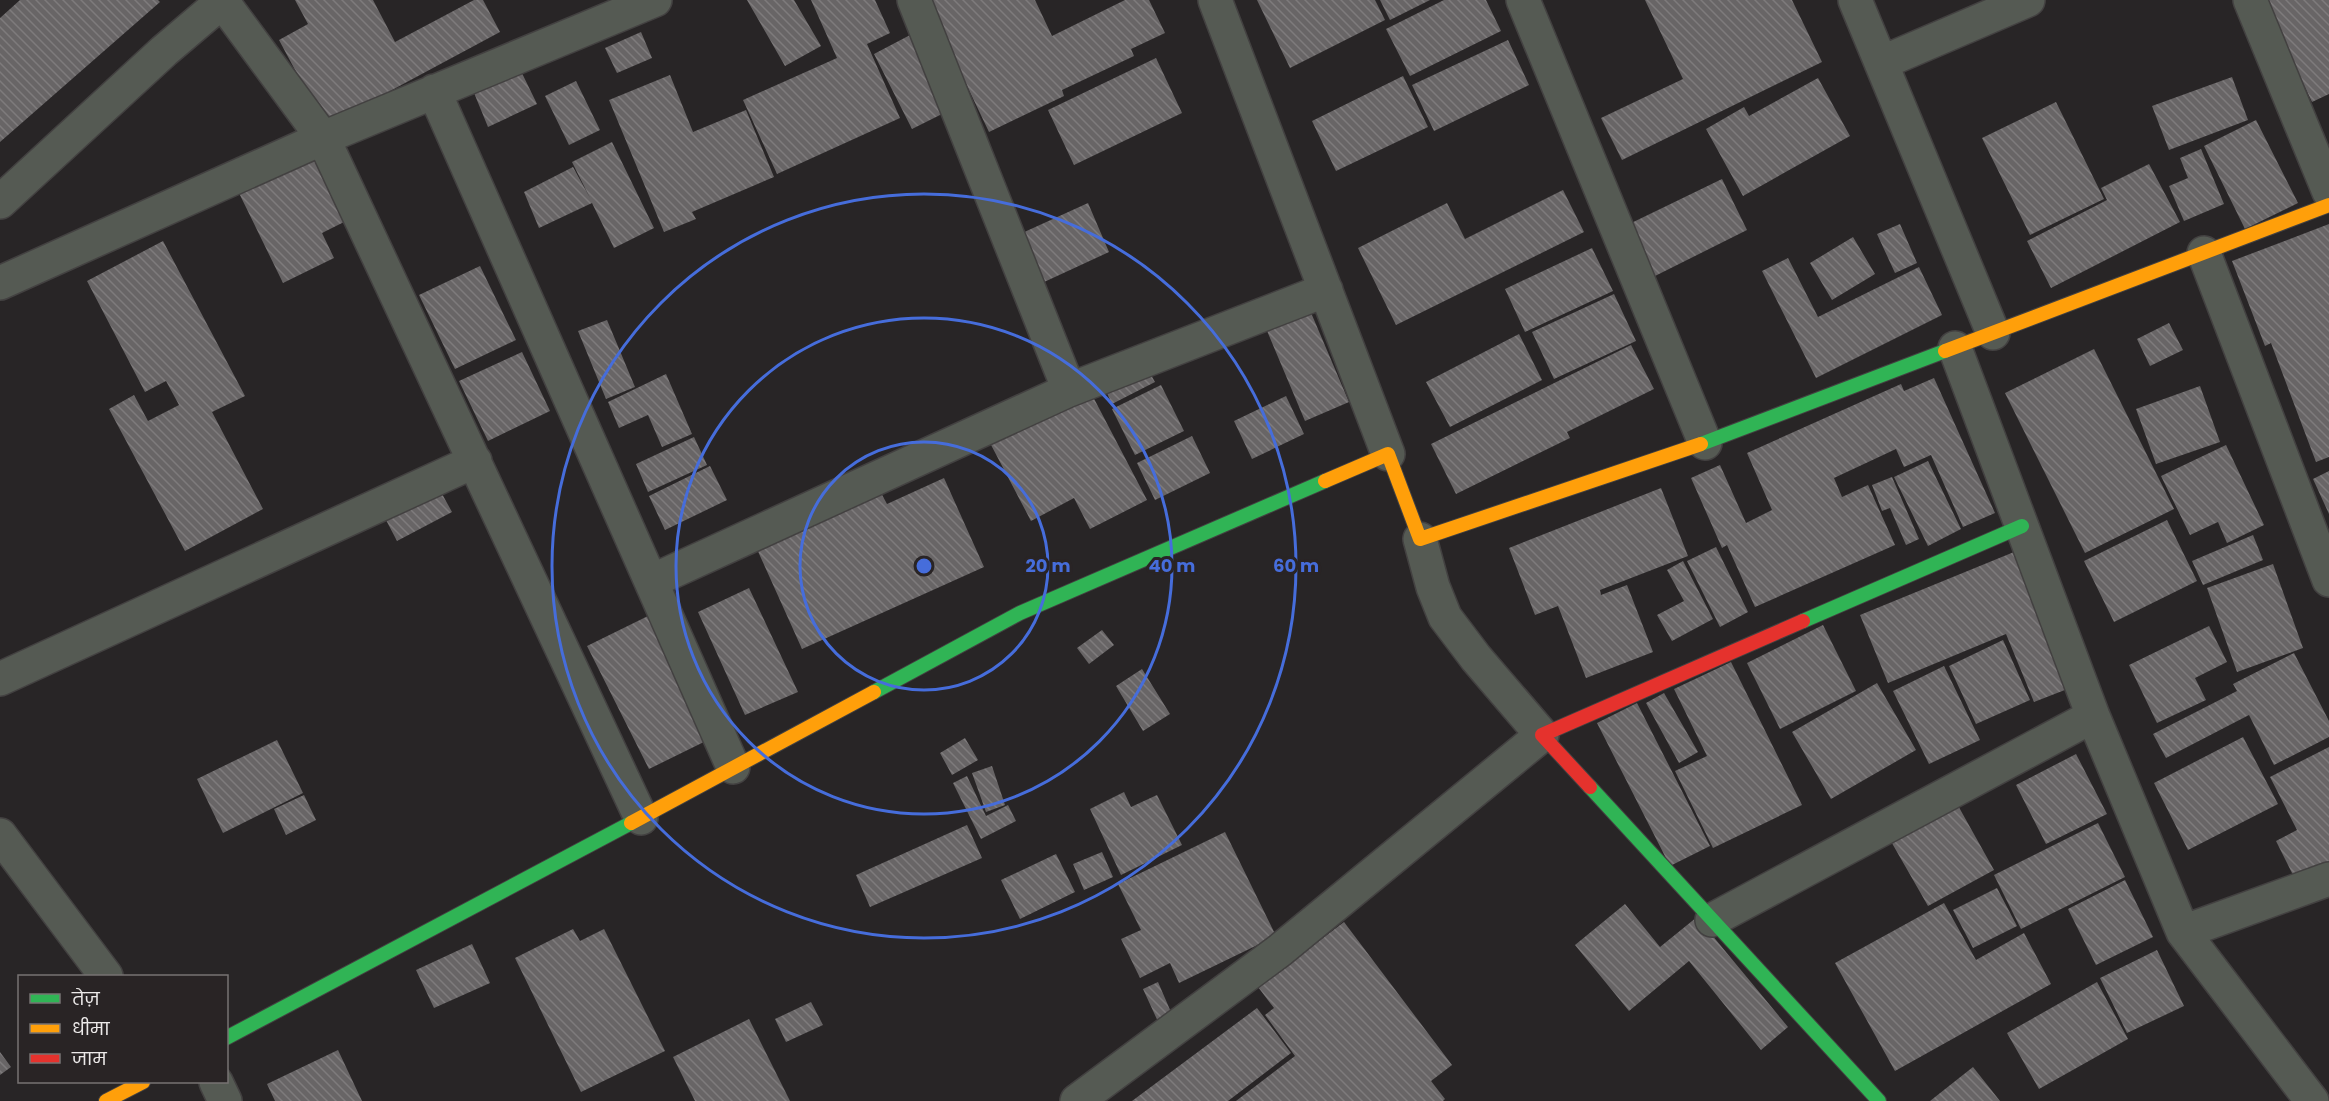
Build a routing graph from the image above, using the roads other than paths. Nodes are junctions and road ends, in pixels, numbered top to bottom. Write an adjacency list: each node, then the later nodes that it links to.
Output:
1 (655, 0): 10 (street)
2 (914, 0): 20 (street)
3 (1215, 0): 17 (street)
4 (1523, 0): 21 (street)
5 (1855, 0): 9 (street)
6 (2028, 0): 9 (street)
7 (2250, 0): 12 (street)
8 (223, 1): 11 (street); 13 (street)
9 (1881, 63): 18 (street)
10 (434, 91): 11 (street); 27 (street)
11 (323, 138): 16 (street); 23 (street)
12 (2329, 192)
13 (0, 202)
14 (2329, 205): 15 (street)
15 (2204, 253): 18 (street); 26 (street)
16 (0, 284)
17 (1326, 290): 20 (street); 22 (street)
18 (1994, 333): 19 (street)
19 (1955, 348): 21 (street); 24 (street)
20 (1069, 390): 27 (street)
21 (1705, 443): 25 (street)
22 (1388, 454): 25 (street); 31 (street)
23 (475, 461): 28 (street); 32 (street)
24 (2022, 526): 29 (street); 30 (street)
25 (1420, 539): 30 (street)
26 (2329, 580)
27 (652, 581): 31 (street)
28 (0, 679)
29 (2093, 716): 35 (street); 36 (street)
30 (1542, 735): 35 (street); 43 (street)
31 (734, 767): 32 (street)
32 (641, 818): 38 (street)
33 (0, 835): 37 (street)
34 (2329, 879): 36 (street)
35 (1712, 920): 44 (street)
36 (2183, 932): 45 (street)
37 (105, 975)
38 (228, 1037)
39 (141, 1083): 41 (street)
40 (216, 1083): 42 (street)
41 (106, 1101)
42 (225, 1101)
43 (1077, 1101)
44 (1879, 1101)
45 (2312, 1101)

